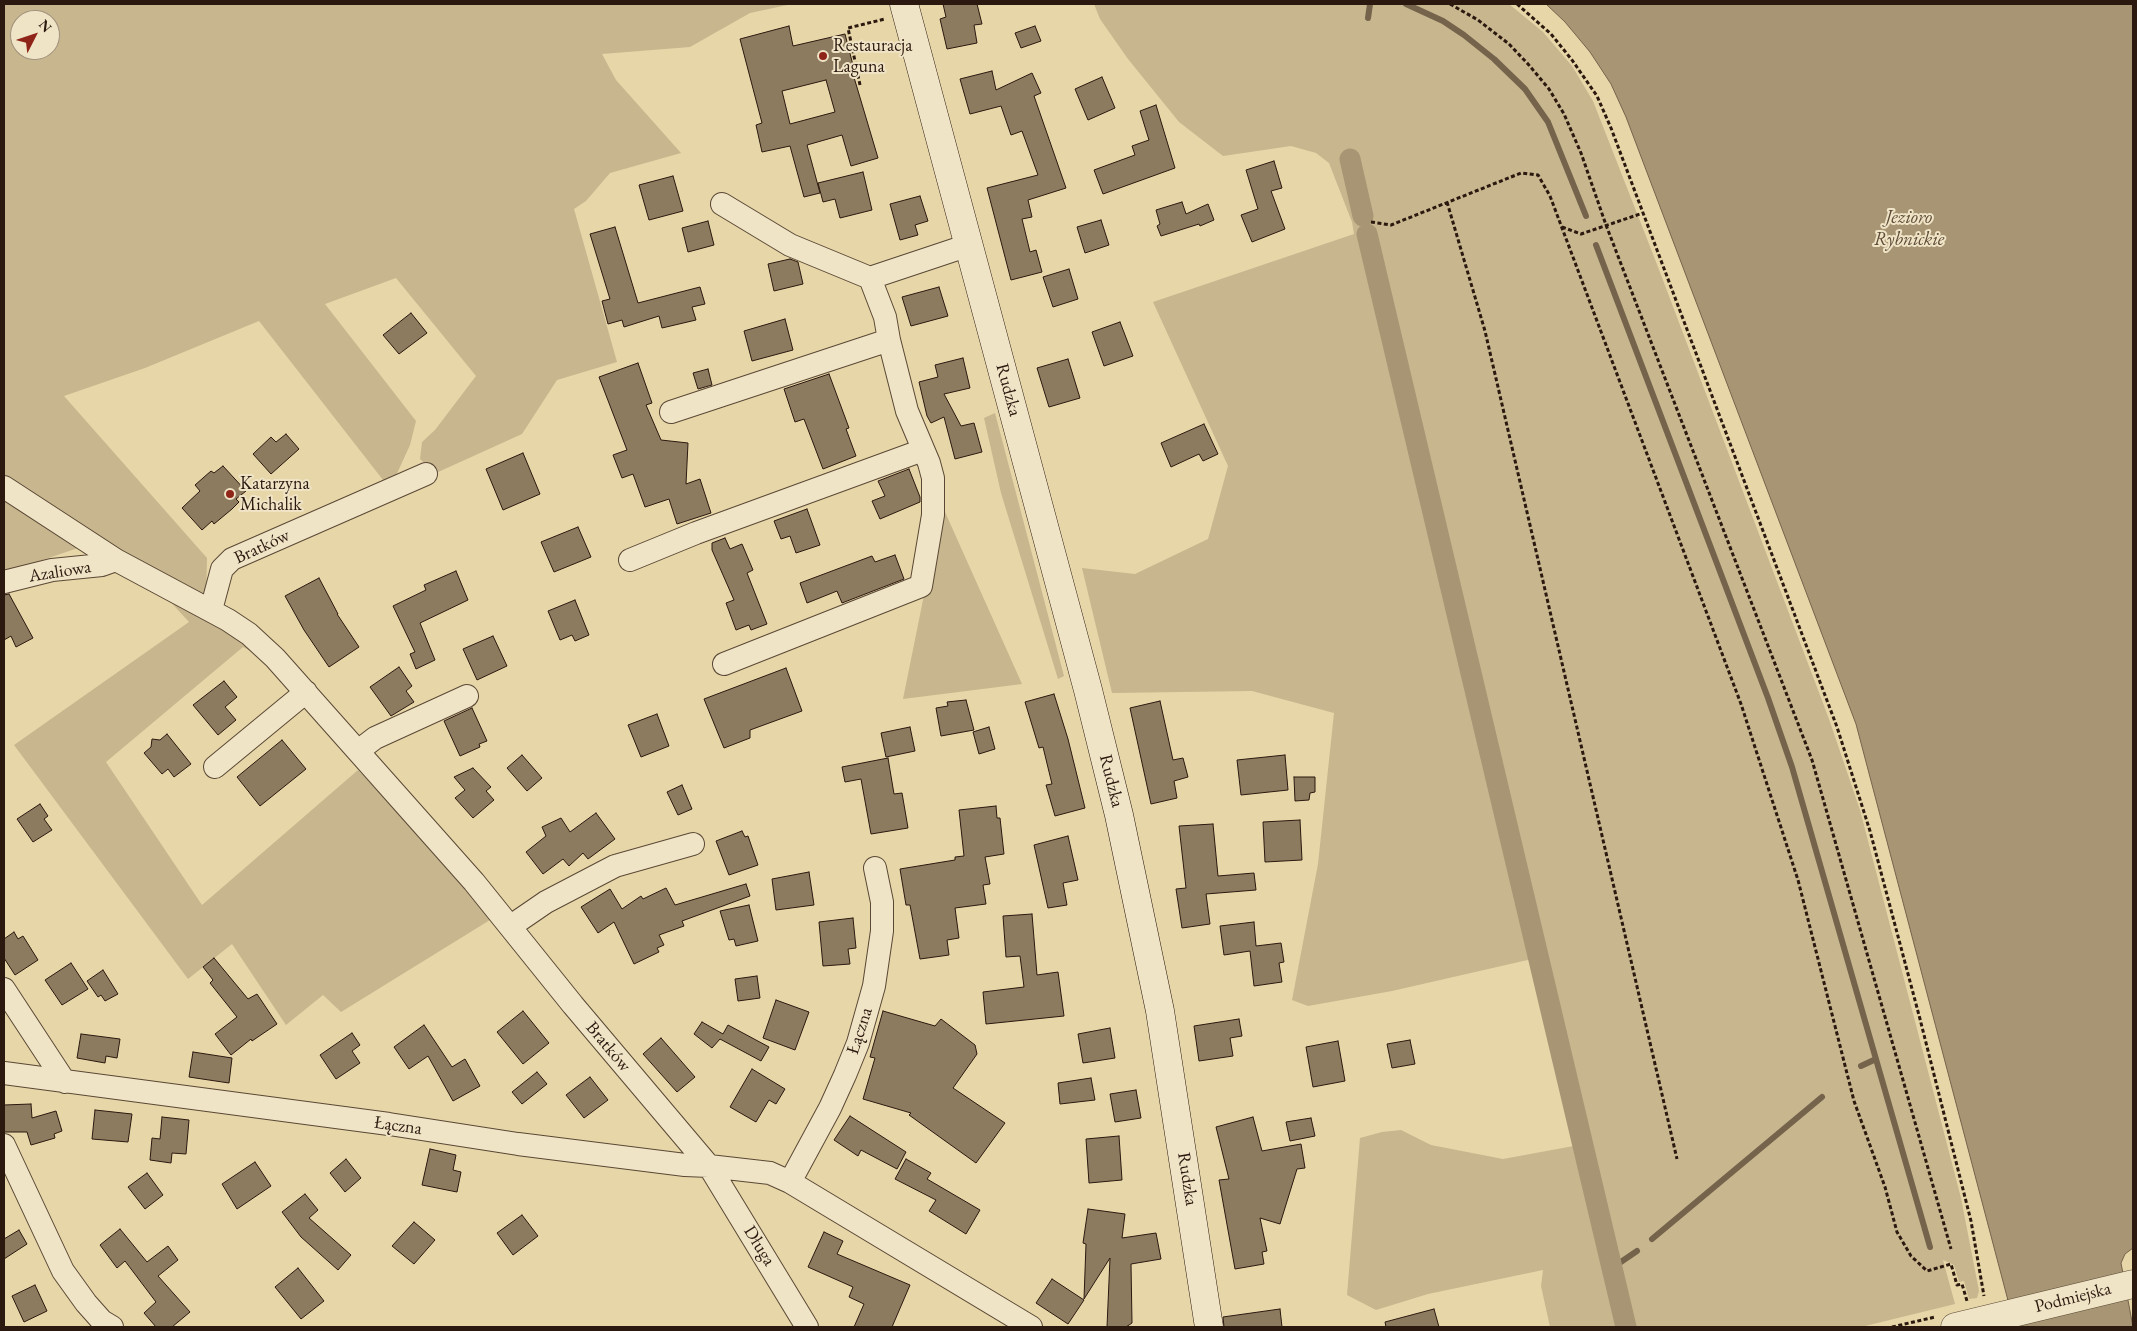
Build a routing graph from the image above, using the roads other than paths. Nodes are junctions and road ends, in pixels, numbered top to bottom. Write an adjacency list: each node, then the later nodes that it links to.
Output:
1 (899, 10): 3 (main road, Rudzka)
2 (722, 204): 4 (street)
3 (969, 245): 4 (street); 33 (main road, Rudzka)
4 (870, 278): 5 (street)
5 (889, 340): 6 (street); 7 (street)
6 (671, 412)
7 (923, 450): 11 (street); 14 (street)
8 (426, 474): 13 (street, Bratków)
9 (4, 487): 10 (street, Bratków)
10 (116, 560): 12 (street, Azaliowa); 13 (street, Bratków)
11 (630, 560)
12 (4, 582)
13 (211, 610): 15 (street, Bratków)
14 (724, 664)
15 (306, 692): 17 (street, Bratków); 18 (street)
16 (467, 696): 17 (street)
17 (358, 751): 21 (street, Bratków)
18 (215, 767)
19 (693, 844): 21 (street)
20 (875, 868): 27 (street, Łączna)
21 (511, 926): 26 (street, Bratków)
22 (4, 989): 24 (street)
23 (4, 1074): 24 (street, Łączna)
24 (65, 1082): 26 (street, Łączna)
25 (4, 1145): 30 (street)
26 (709, 1166): 27 (street, Łączna); 31 (street, Długa)
27 (790, 1182): 32 (street, Łączna)
28 (2133, 1284): 29 (main road, Podmiejska)
29 (1947, 1321)
30 (112, 1327)
31 (807, 1327)
32 (1031, 1327)
33 (1209, 1327)

